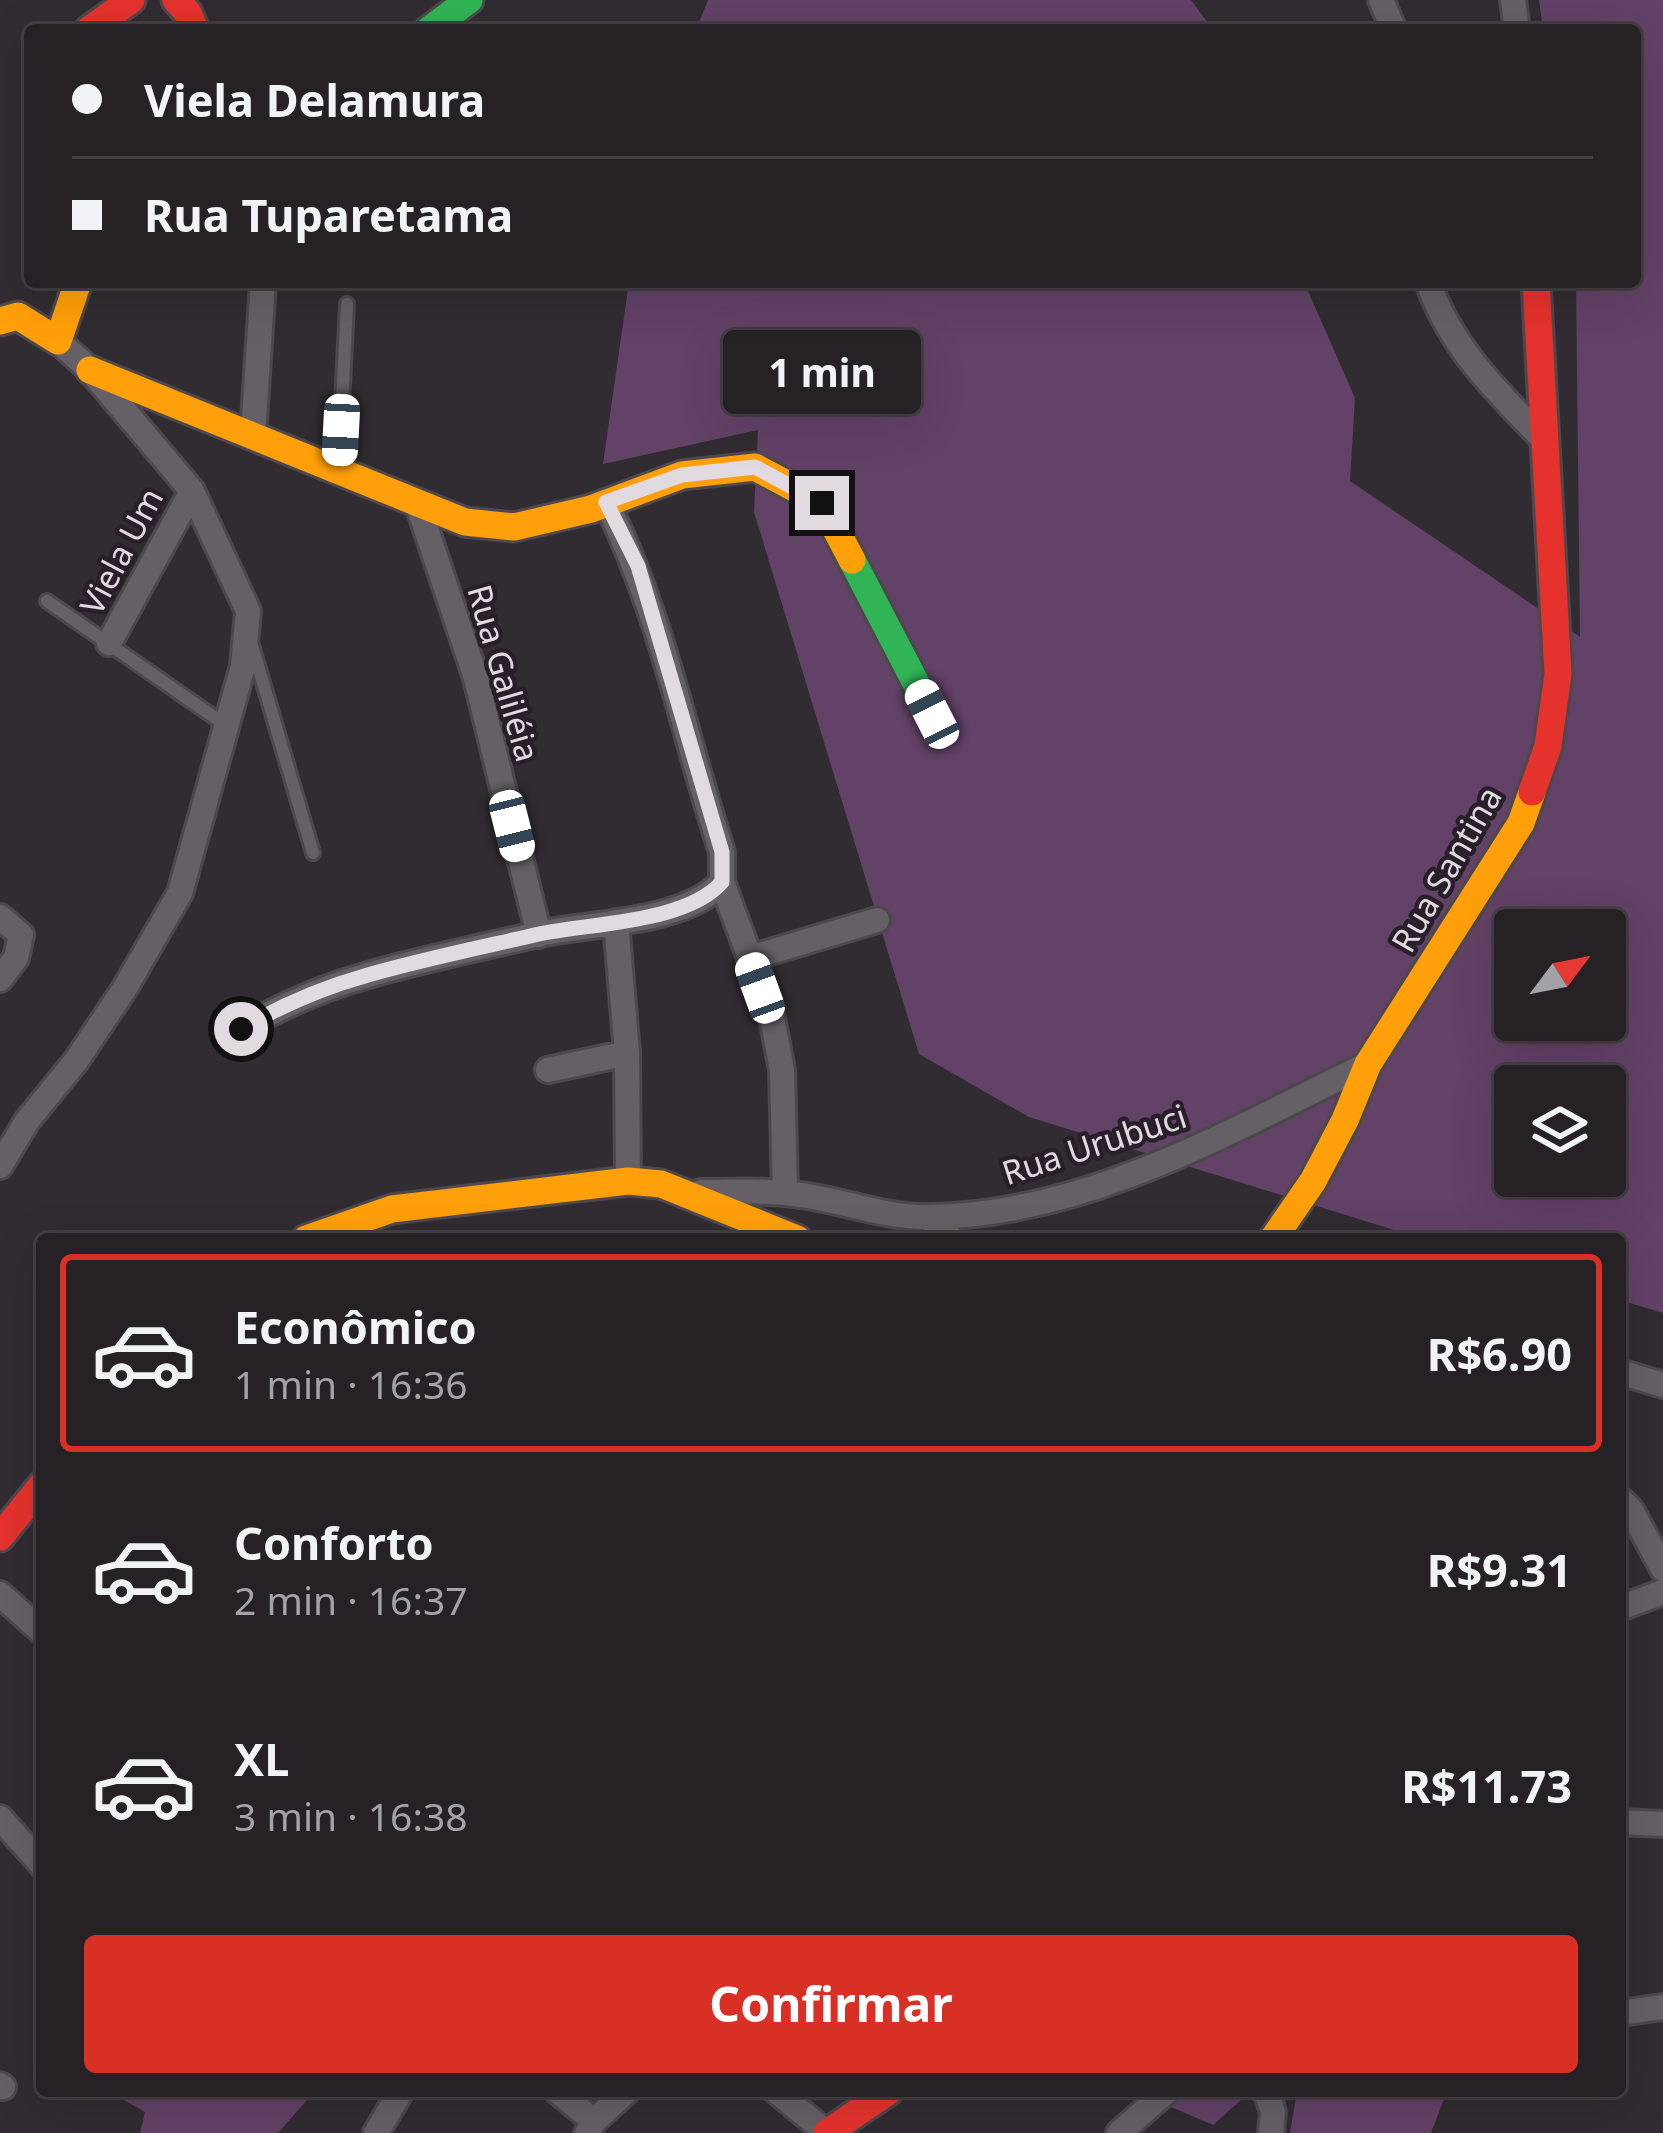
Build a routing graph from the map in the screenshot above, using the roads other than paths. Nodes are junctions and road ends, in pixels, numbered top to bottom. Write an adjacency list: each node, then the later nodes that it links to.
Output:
1 (131, 0): 3 (street)
2 (469, 0): 4 (street)
3 (94, 24)
4 (437, 24)
5 (76, 288): 11 (street)
6 (263, 288): 13 (street)
7 (1430, 288): 14 (street)
8 (1536, 288): 14 (street, Rua Santina)
9 (347, 304): 15 (lane)
10 (6, 314): 11 (street)
11 (58, 341): 12 (street)
12 (90, 370): 13 (street); 16 (street)
13 (253, 434): 15 (street)
14 (1546, 442): 34 (street, Rua Santina)
15 (339, 471): 17 (street)
16 (192, 490): 20 (street); 21 (street, Viela Um)
17 (416, 502): 18 (street); 29 (street, Rua Galiléia)
18 (606, 502): 22 (street); 25 (street)
19 (47, 601): 21 (lane)
20 (248, 632): 23 (street); 24 (lane)
21 (109, 643): 23 (lane)
22 (932, 714)
23 (224, 724): 36 (street)
24 (313, 853)
25 (722, 882): 28 (street); 30 (street)
26 (0, 917): 31 (street)
27 (877, 920): 30 (street)
28 (616, 922): 29 (street); 33 (street)
29 (539, 934): 32 (street)
30 (749, 958): 39 (street)
31 (0, 979)
32 (241, 1029)
33 (626, 1053): 35 (street); 37 (street)
34 (1368, 1064): 40 (street, Rua Urubuci); 44 (street, Rua Santina)
35 (548, 1070)
36 (0, 1166)
37 (628, 1180): 38 (street); 41 (street)
38 (680, 1192): 39 (street, Rua Urubuci); 42 (street)
39 (784, 1192): 40 (street, Rua Urubuci)
40 (928, 1217): 43 (street)
41 (323, 1233)
42 (782, 1233)
43 (945, 1233)
44 (1277, 1233)
45 (1626, 1374): 46 (street)
46 (1663, 1385)
47 (36, 1492): 49 (street)
48 (1626, 1505): 50 (street)
49 (0, 1537)
50 (1663, 1569)
51 (1663, 1592): 53 (street)
52 (0, 1594): 54 (street)
53 (1626, 1606)
54 (36, 1627)
55 (0, 1818): 58 (street)
56 (1626, 1822): 57 (street)
57 (1663, 1824)
58 (36, 1858)
59 (1663, 2007): 60 (street)
60 (1626, 2012)
61 (397, 2097): 69 (street)
62 (563, 2097): 68 (street)
63 (621, 2097): 68 (street)
64 (783, 2097): 70 (street)
65 (880, 2097): 70 (street)
66 (1160, 2097): 71 (street)
67 (1268, 2097): 72 (street)
68 (591, 2127)
69 (376, 2133)
70 (827, 2133)
71 (1119, 2133)
72 (1271, 2133)

